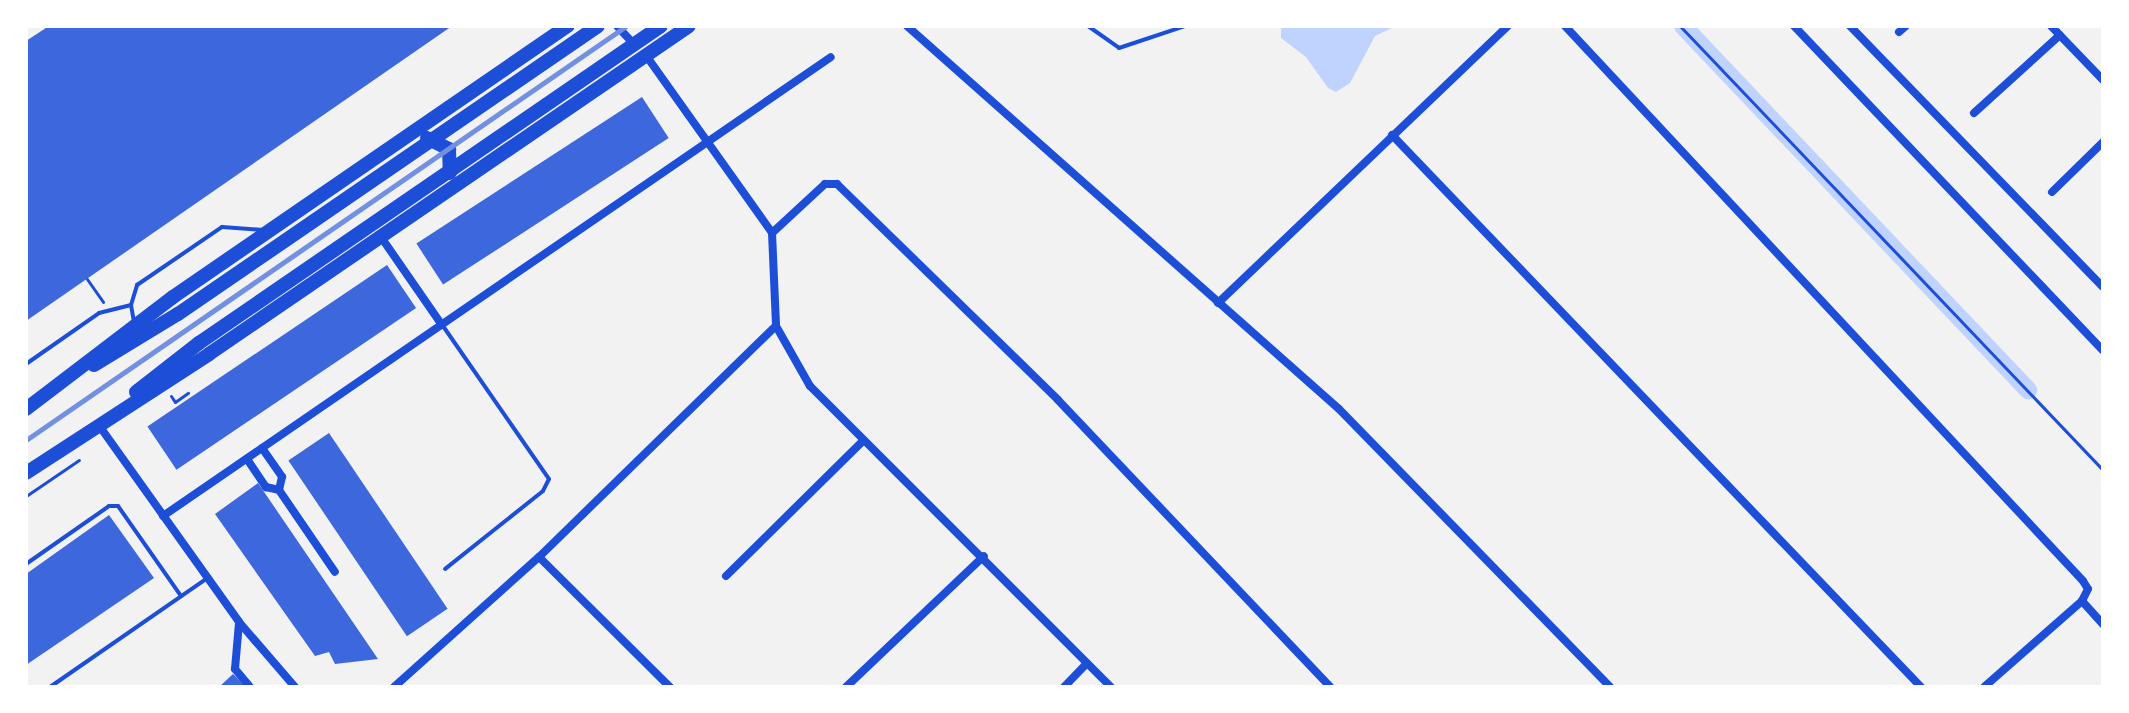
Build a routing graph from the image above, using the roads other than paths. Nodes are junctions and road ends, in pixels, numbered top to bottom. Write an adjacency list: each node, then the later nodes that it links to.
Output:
1 (568, 26): 20 (main road)
2 (598, 26): 36 (main road)
3 (617, 26): 15 (street)
4 (661, 26): 38 (main road)
5 (689, 26): 15 (main road)
6 (907, 26): 29 (street)
7 (1088, 26): 8 (lane)
8 (1185, 26)
9 (1508, 26): 19 (street)
10 (1565, 26): 53 (street)
11 (1794, 26): 34 (street)
12 (1850, 26): 28 (street)
13 (2051, 26): 14 (street)
14 (2060, 35): 17 (street); 18 (street)
15 (646, 55): 22 (street); 24 (main road)
16 (831, 57): 22 (street)
17 (2103, 80)
18 (1974, 113)
19 (1392, 135): 29 (street); 67 (street)
20 (399, 142): 24 (main road); 25 (main road)
21 (2103, 142): 23 (street)
22 (707, 143): 26 (street); 32 (street)
23 (2052, 192)
24 (435, 200): 27 (main road)
25 (268, 231): 30 (lane); 31 (main road)
26 (772, 233): 33 (street); 65 (street)
27 (381, 237): 32 (street); 38 (main road)
28 (2103, 287)
29 (1218, 303): 66 (street)
30 (131, 305): 31 (lane); 35 (lane)
31 (135, 324): 36 (main road)
32 (442, 325): 40 (street); 48 (lane)
33 (776, 326): 39 (street); 46 (street)
34 (2103, 350)
35 (26, 364)
36 (66, 380): 37 (main road)
37 (26, 409)
38 (103, 419): 42 (main road); 44 (street)
39 (863, 441): 45 (street); 50 (street)
40 (262, 448): 41 (street); 43 (street)
41 (247, 459): 43 (street); 44 (street)
42 (26, 473)
43 (279, 490): 49 (street)
44 (163, 516): 51 (street)
45 (984, 556): 56 (street); 62 (street)
46 (539, 557): 60 (street); 61 (street)
47 (26, 564): 52 (lane)
48 (445, 569)
49 (335, 572)
50 (726, 576)
51 (208, 578): 52 (lane); 54 (street)
52 (181, 596): 57 (lane)
53 (2082, 601): 55 (street); 68 (street)
54 (239, 622): 58 (street); 59 (street)
55 (2103, 624)
56 (1087, 663): 63 (street); 64 (street)
57 (50, 687)
58 (250, 687)
59 (295, 687)
60 (394, 687)
61 (670, 687)
62 (846, 687)
63 (1064, 687)
64 (1111, 687)
65 (1330, 687)
66 (1610, 687)
67 (1921, 687)
68 (1984, 687)

